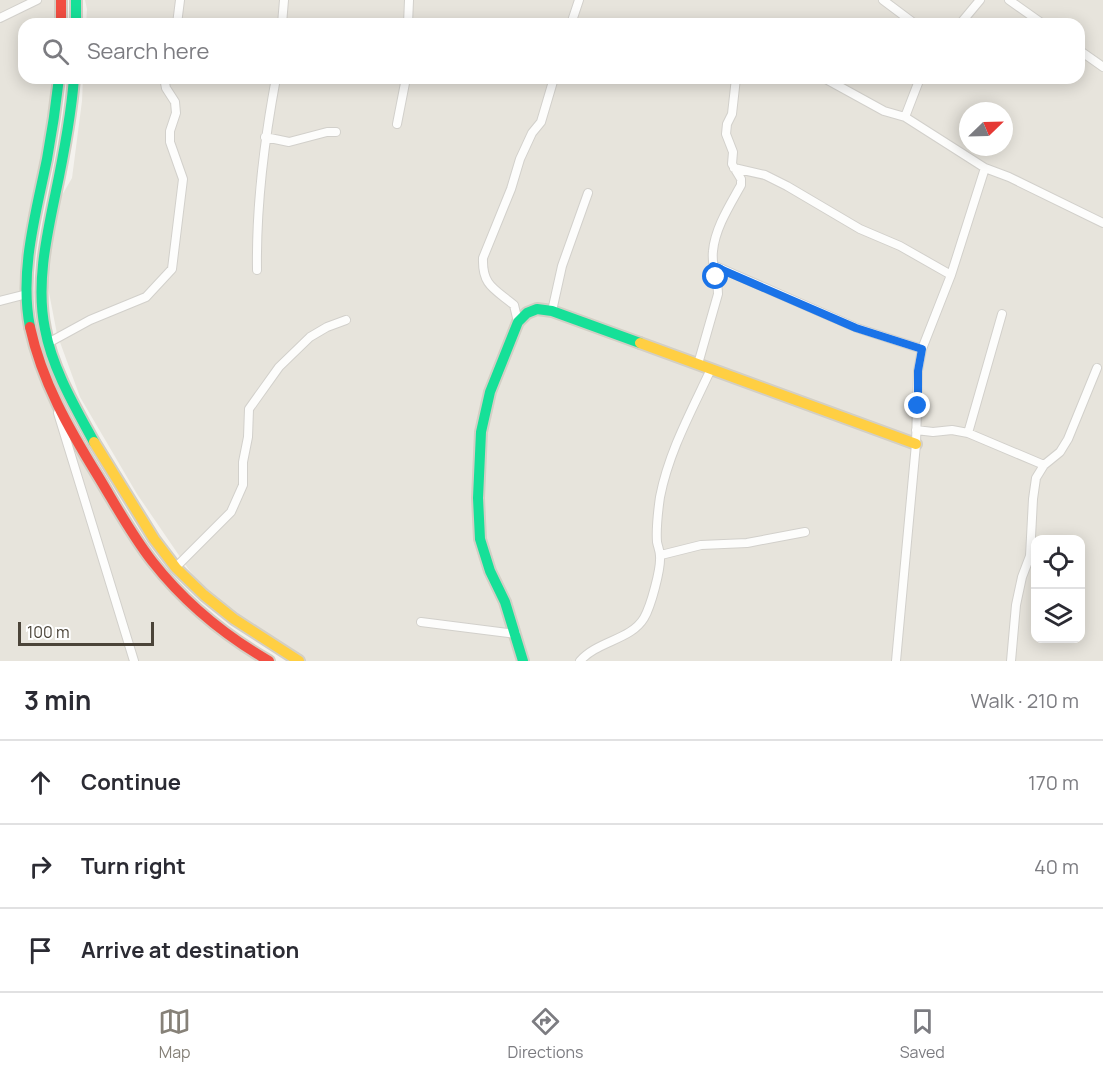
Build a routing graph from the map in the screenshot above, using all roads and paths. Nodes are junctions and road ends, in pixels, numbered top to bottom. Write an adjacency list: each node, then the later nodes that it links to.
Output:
1 (37, 0): 11 (street)
2 (61, 0): 12 (street)
3 (76, 0): 13 (street)
4 (180, 0): 14 (street)
5 (284, 0): 15 (street)
6 (409, 0): 16 (street)
7 (579, 0): 17 (street)
8 (883, 0): 18 (street)
9 (980, 0): 19 (street)
10 (1009, 0): 20 (street)
11 (0, 18)
12 (61, 18)
13 (76, 18)
14 (178, 18)
15 (282, 18)
16 (408, 18)
17 (574, 18)
18 (907, 18)
19 (965, 18)
20 (1034, 18)
21 (1085, 54): 22 (street)
22 (1103, 67)
23 (58, 84): 43 (street)
24 (74, 84): 49 (street)
25 (165, 84): 49 (street)
26 (275, 84): 35 (street)
27 (405, 84): 33 (street)
28 (552, 84): 48 (street)
29 (735, 84): 36 (street)
30 (835, 84): 32 (street)
31 (918, 84): 32 (street)
32 (905, 117): 37 (street)
33 (397, 124)
34 (336, 132): 35 (street)
35 (265, 136): 41 (street)
36 (734, 168): 40 (street); 42 (street)
37 (985, 168): 39 (street); 42 (street)
38 (588, 193): 45 (street)
39 (1103, 223)
40 (713, 266): 50 (street); 51 (street)
41 (257, 270)
42 (951, 275): 50 (street)
43 (27, 294): 44 (street); 54 (street)
44 (0, 301)
45 (552, 311): 48 (street); 51 (street)
46 (1002, 314): 56 (street)
47 (346, 320): 61 (street)
48 (518, 322): 63 (street)
49 (48, 343): 61 (street)
50 (922, 349): 55 (street)
51 (698, 364): 53 (street)
52 (1097, 368): 58 (street)
53 (711, 369): 57 (street); 60 (street)
54 (52, 393): 64 (street); 65 (street)
55 (916, 430): 56 (street); 57 (street)
56 (968, 433): 58 (street)
57 (916, 444): 69 (street)
58 (1044, 465): 70 (street)
59 (805, 532): 60 (street)
60 (660, 555): 68 (street)
61 (176, 567): 66 (street)
62 (421, 622): 63 (street)
63 (516, 634): 67 (street)
64 (134, 661)
65 (269, 661)
66 (299, 661)
67 (523, 661)
68 (580, 661)
69 (896, 661)
70 (1011, 661)

